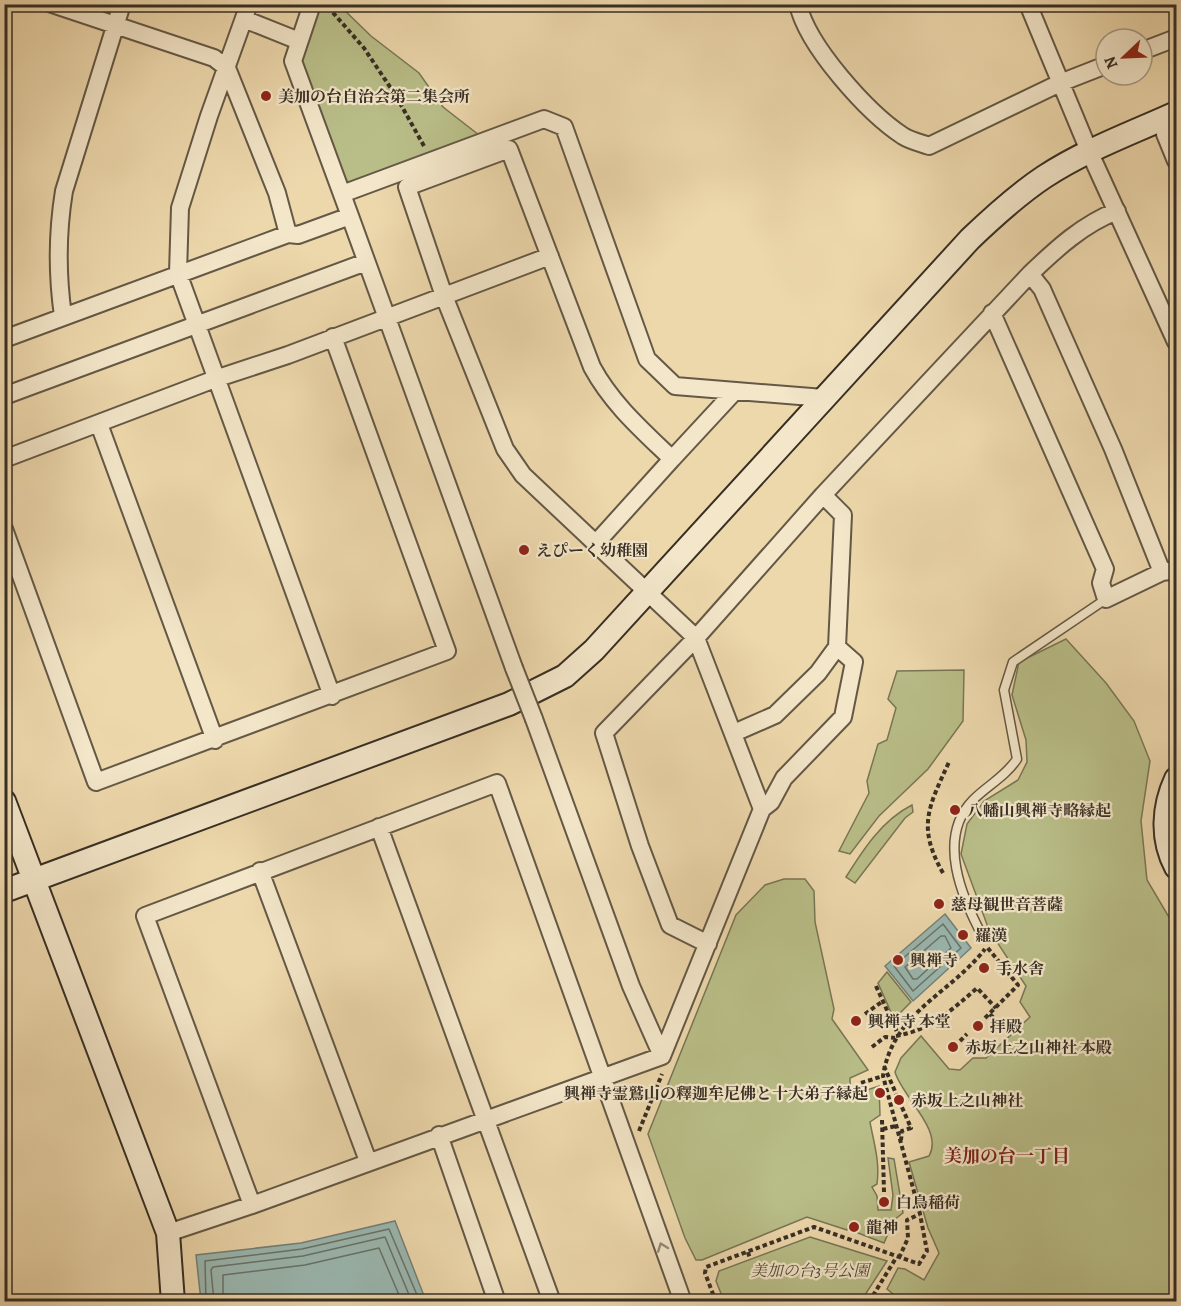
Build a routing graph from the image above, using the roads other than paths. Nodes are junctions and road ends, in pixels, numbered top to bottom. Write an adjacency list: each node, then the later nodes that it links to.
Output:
1 (52, 4): 7 (street)
2 (122, 4): 7 (street)
3 (312, 4): 9 (street)
4 (798, 4): 13 (street)
5 (1029, 4): 13 (street)
6 (246, 12): 9 (street); 11 (street)
7 (115, 26): 11 (street); 28 (street)
8 (1176, 38): 10 (street)
9 (299, 41): 18 (street)
10 (1154, 46)
11 (227, 68): 21 (street); 24 (street)
12 (1094, 70): 13 (street)
13 (1060, 83): 16 (street)
14 (1176, 113): 16 (street)
15 (1165, 134): 17 (street)
16 (1089, 152): 19 (street); 37 (street)
17 (1176, 161)
18 (342, 194): 20 (street); 35 (street)
19 (1117, 211): 25 (street); 33 (street)
20 (350, 216): 21 (street); 23 (street)
21 (288, 234): 24 (street)
22 (550, 256): 26 (street); 26 (street); 40 (street)
23 (366, 262): 29 (street); 30 (street)
24 (177, 273): 28 (street); 30 (street)
25 (1030, 274): 27 (street); 44 (street)
26 (444, 296): 29 (street); 43 (street)
27 (992, 313): 41 (street); 46 (street)
28 (63, 316): 32 (street)
29 (387, 317): 31 (street); 62 (street, bridge)
30 (196, 326): 34 (street); 36 (street)
31 (333, 337): 34 (street); 49 (street)
32 (4, 339)
33 (1176, 342)
34 (215, 379): 38 (street); 49 (street)
35 (735, 391): 37 (street); 40 (street)
36 (4, 396)
37 (824, 398): 45 (street)
38 (99, 424): 39 (street); 51 (street)
39 (4, 459)
40 (672, 459): 43 (street)
41 (823, 495): 47 (street); 48 (street)
42 (4, 529): 51 (street)
43 (597, 542): 45 (street)
44 (1169, 571): 46 (street)
45 (645, 591): 47 (street); 58 (street)
46 (1106, 599): 60 (lane)
47 (696, 638): 50 (street); 61 (street)
48 (837, 647): 50 (street); 54 (street)
49 (332, 696): 51 (street)
50 (734, 732): 54 (street)
51 (215, 740)
52 (1176, 779): 56 (street)
53 (4, 801): 58 (street)
54 (762, 809): 61 (street)
55 (379, 827): 57 (street); 63 (street); 64 (street)
56 (1176, 867)
57 (260, 871): 66 (street); 67 (street)
58 (34, 880): 59 (street); 68 (street)
59 (4, 891)
60 (983, 938)
61 (708, 944): 62 (street)
62 (662, 1056): 63 (street)
63 (601, 1080): 64 (street); 72 (street, one-way to 63)
64 (485, 1119): 65 (street); 71 (street)
65 (439, 1135): 66 (street); 70 (street)
66 (368, 1161): 67 (street)
67 (252, 1205): 68 (street)
68 (168, 1233): 69 (street)
69 (173, 1302)
70 (497, 1302)
71 (552, 1302)
72 (683, 1302)

